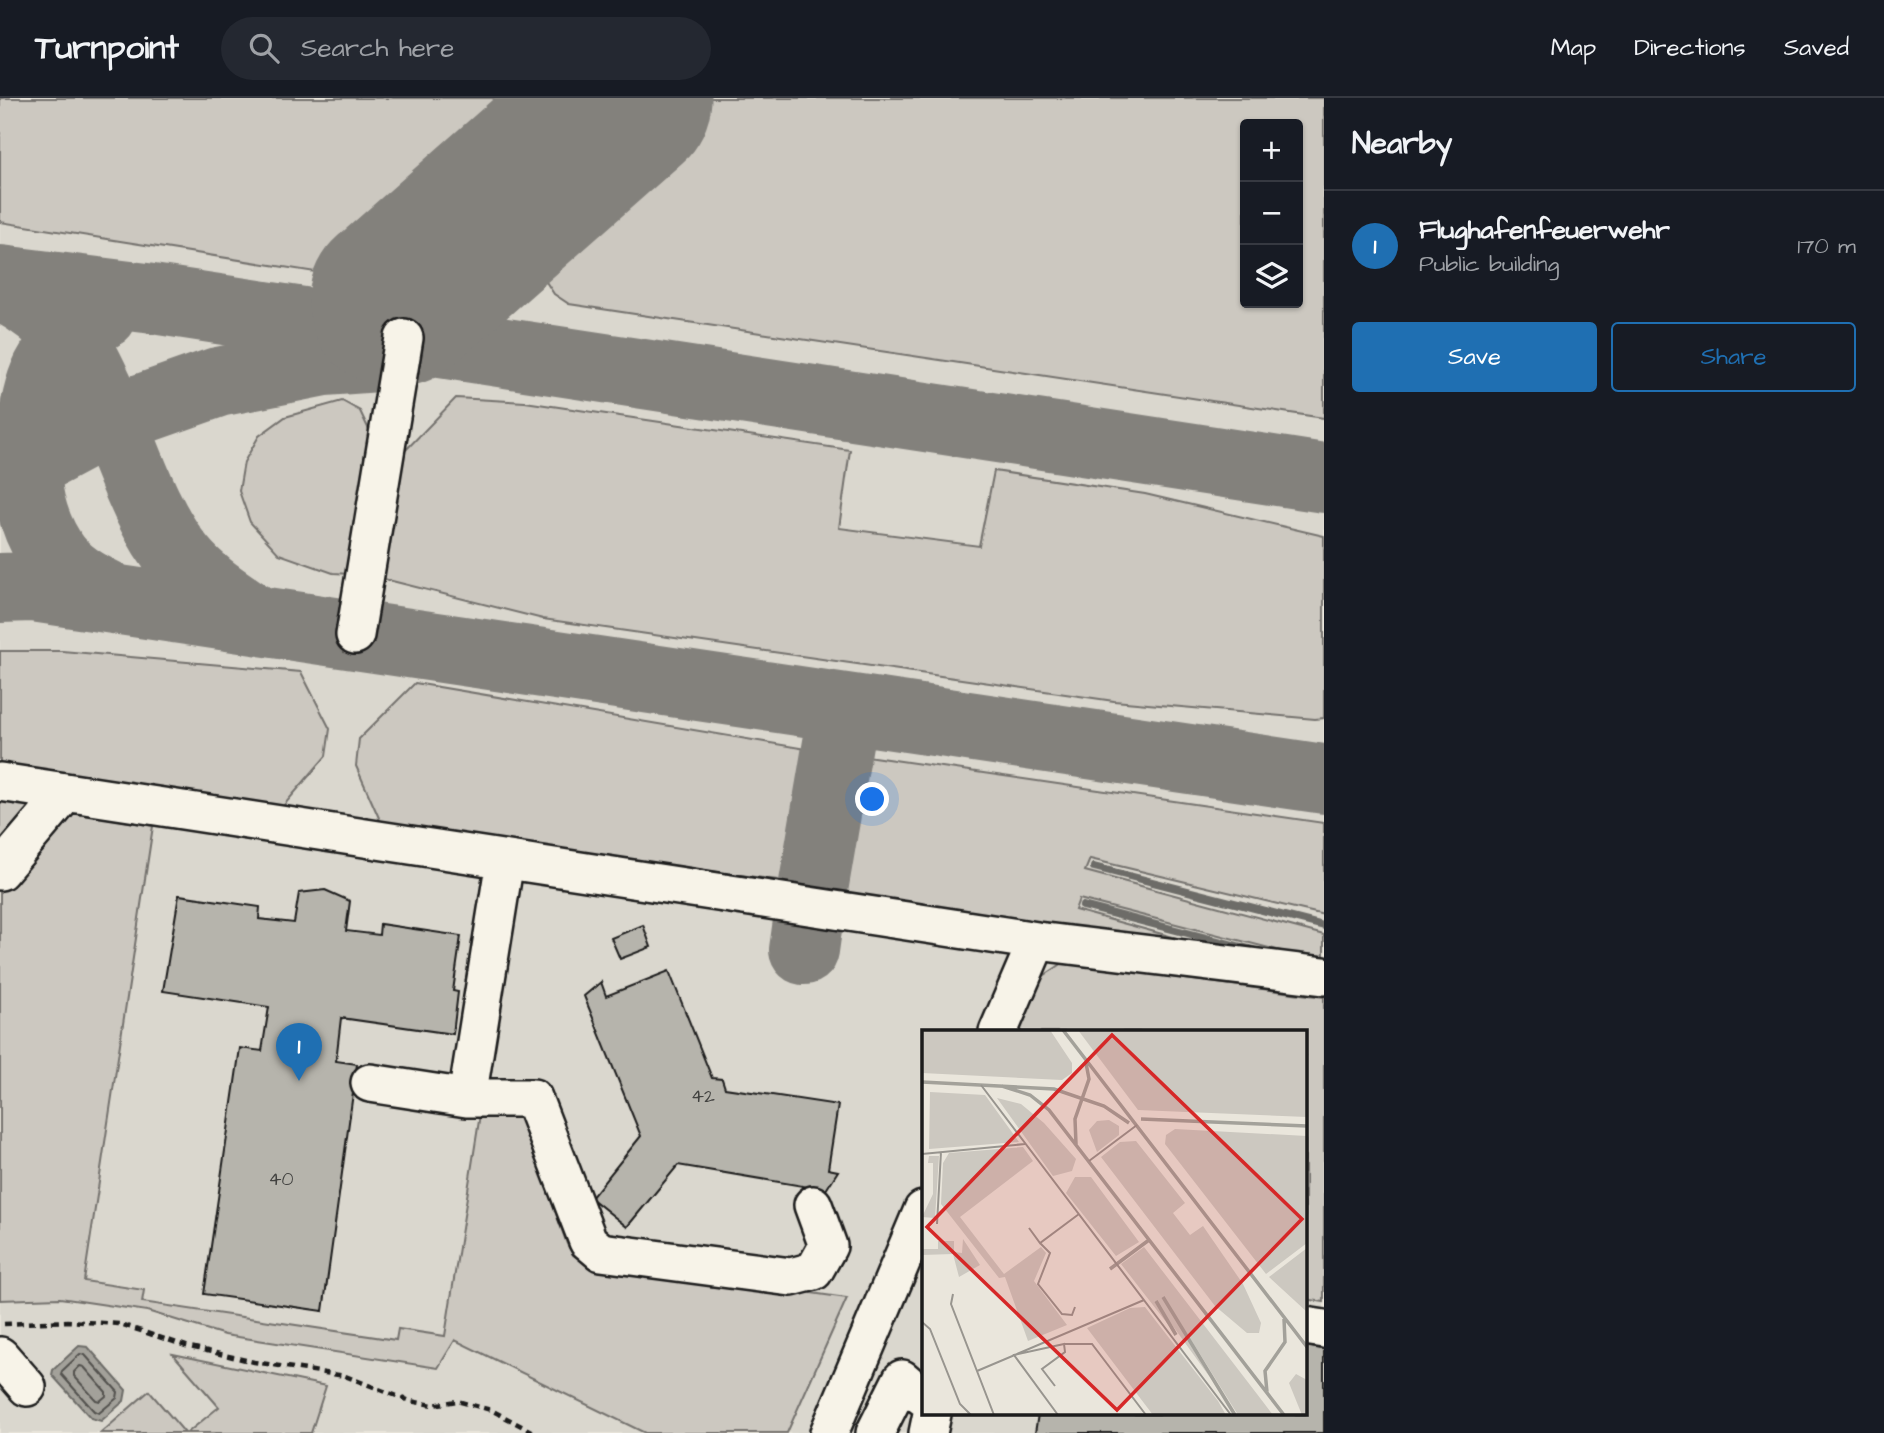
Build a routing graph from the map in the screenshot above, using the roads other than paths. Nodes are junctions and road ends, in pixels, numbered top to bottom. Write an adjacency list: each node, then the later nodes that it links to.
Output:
1 (404, 338): 2 (lane)
2 (355, 635)
3 (0, 782): 4 (lane)
4 (66, 793): 5 (lane); 6 (lane)
5 (505, 860): 7 (lane); 11 (lane)
6 (0, 871)
7 (1037, 941): 8 (lane); 9 (lane)
8 (1324, 976)
9 (999, 1030)
10 (370, 1083): 11 (lane)
11 (467, 1098): 12 (lane)
12 (813, 1205)
13 (922, 1212): 17 (lane)
14 (0, 1356): 16 (lane)
15 (916, 1378): 18 (lane)
16 (27, 1387)
17 (829, 1433)
18 (875, 1433)

